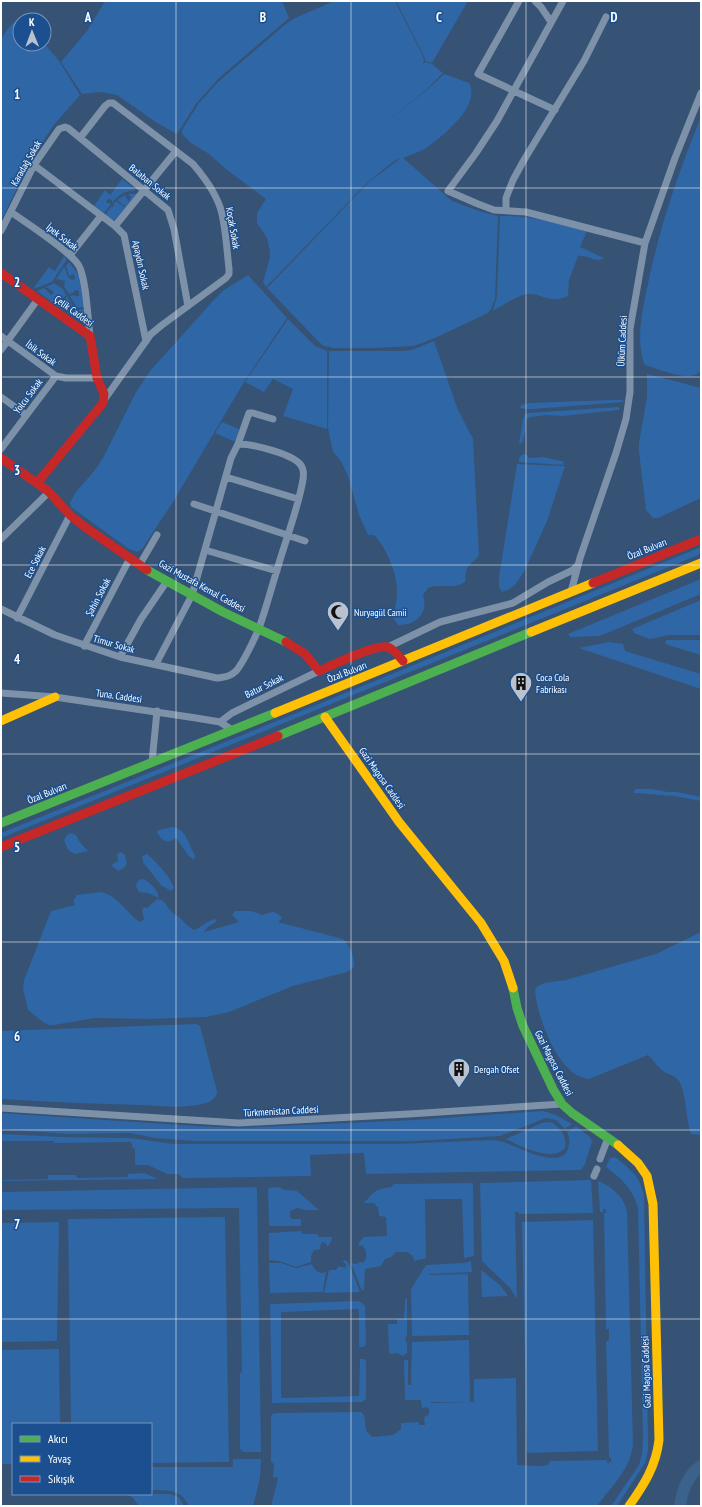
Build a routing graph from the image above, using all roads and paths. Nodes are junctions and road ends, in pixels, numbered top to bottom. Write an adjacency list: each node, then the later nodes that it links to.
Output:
1 (518, 1): 6 (street)
2 (535, 1): 5 (street)
3 (563, 1): 5 (street)
4 (606, 17): 8 (street)
5 (551, 22): 6 (street)
6 (514, 90): 8 (street); 13 (street)
7 (701, 93): 18 (street, Ülküm Caddesi)
8 (554, 110): 13 (street)
9 (80, 138): 10 (street, Koçak Sokak); 11 (street, Karadağ Sokak); 12 (street, Balaban Sokak)
10 (176, 151): 12 (street); 22 (street, Koçak Sokak)
11 (34, 165): 14 (street, Karadağ Sokak); 15 (street, Apaydın Sokak)
12 (144, 190): 16 (street); 22 (street, Balaban Sokak)
13 (506, 210): 18 (street)
14 (11, 212): 17 (street, Karadağ Sokak); 19 (street, İpek Sokak)
15 (101, 216): 16 (street, Apaydın Sokak); 19 (street)
16 (115, 226): 26 (street, Apaydın Sokak)
17 (1, 231)
18 (645, 243): 53 (street, Ülküm Caddesi)
19 (70, 255): 24 (street, İpek Sokak)
20 (1, 272): 21 (main road, Çelik Caddesi)
21 (38, 299): 24 (main road, Çelik Caddesi); 25 (street)
22 (188, 306): 26 (street, Koçak Sokak)
23 (1, 336): 25 (street, İbik Sokak)
24 (90, 336): 29 (main road, Çelik Caddesi)
25 (8, 341): 27 (street); 28 (street, İbik Sokak)
26 (146, 341): 31 (street, Koçak Sokak)
27 (1, 350)
28 (56, 376): 29 (street, İbik Sokak); 32 (street, Yolcu Sokak)
29 (97, 378): 31 (main road, Çelik Caddesi)
30 (1, 397): 32 (street)
31 (104, 400): 38 (main road)
32 (26, 415): 35 (street, Yolcu Sokak)
33 (273, 420): 34 (street)
34 (238, 444): 37 (street); 40 (street)
35 (1, 449)
36 (1, 458): 38 (main road, Gazi Mustafa Kemal Caddesi)
37 (226, 477): 40 (street); 42 (street)
38 (37, 484): 39 (main road, Gazi Mustafa Kemal Caddesi)
39 (49, 492): 43 (main road, Gazi Mustafa Kemal Caddesi); 46 (street)
40 (298, 499): 45 (street)
41 (194, 504): 42 (street)
42 (217, 512): 45 (street); 49 (street)
43 (70, 515): 50 (main road, Gazi Mustafa Kemal Caddesi); 59 (street, Ece Sokak)
44 (157, 535): 52 (street)
45 (288, 535): 48 (street); 54 (street)
46 (1, 539)
47 (701, 539): 56 (main road, Özal Bulvarı)
48 (306, 541)
49 (205, 550): 54 (street); 57 (street)
50 (130, 558): 52 (main road, Gazi Mustafa Kemal Caddesi); 61 (street, Şahin Sokak)
51 (701, 563): 70 (main road)
52 (140, 564): 55 (main road, Gazi Mustafa Kemal Caddesi)
53 (578, 565): 56 (street, Ülküm Caddesi); 62 (street)
54 (277, 571): 60 (street)
55 (167, 581): 57 (main road, Gazi Mustafa Kemal Caddesi); 63 (street)
56 (571, 592): 64 (main road, Özal Bulvarı)
57 (192, 595): 60 (main road, Gazi Mustafa Kemal Caddesi); 65 (street)
58 (1, 609): 59 (street, Timur Sokak)
59 (17, 618): 61 (street, Timur Sokak)
60 (258, 630): 65 (street, Timur Sokak); 66 (main road, Gazi Mustafa Kemal Caddesi)
61 (84, 646): 63 (street, Timur Sokak)
62 (388, 647): 64 (main road); 66 (main road)
63 (120, 657): 65 (street, Timur Sokak)
64 (403, 661): 73 (main road, Özal Bulvarı)
65 (156, 664)
66 (319, 671): 72 (street, Batur Sokak)
67 (1, 693): 68 (street, Tuna. Caddesi)
68 (55, 697): 69 (street, Tuna. Caddesi); 71 (main road)
69 (157, 711): 72 (street, Tuna. Caddesi); 74 (street)
70 (325, 717): 76 (main road); 77 (main road, Gazi Magosa Caddesi)
71 (1, 721)
72 (220, 722): 73 (street, Tuna. Caddesi)
73 (232, 730): 74 (main road, Özal Bulvarı)
74 (152, 762): 75 (main road, Özal Bulvarı)
75 (1, 823)
76 (1, 847)
77 (562, 1104): 78 (street, Türkmenistan Caddesi); 79 (main road, Gazi Magosa Caddesi)
78 (1, 1108)
79 (608, 1138): 80 (street); 81 (main road, Gazi Magosa Caddesi)
80 (600, 1159)
81 (630, 1506)

